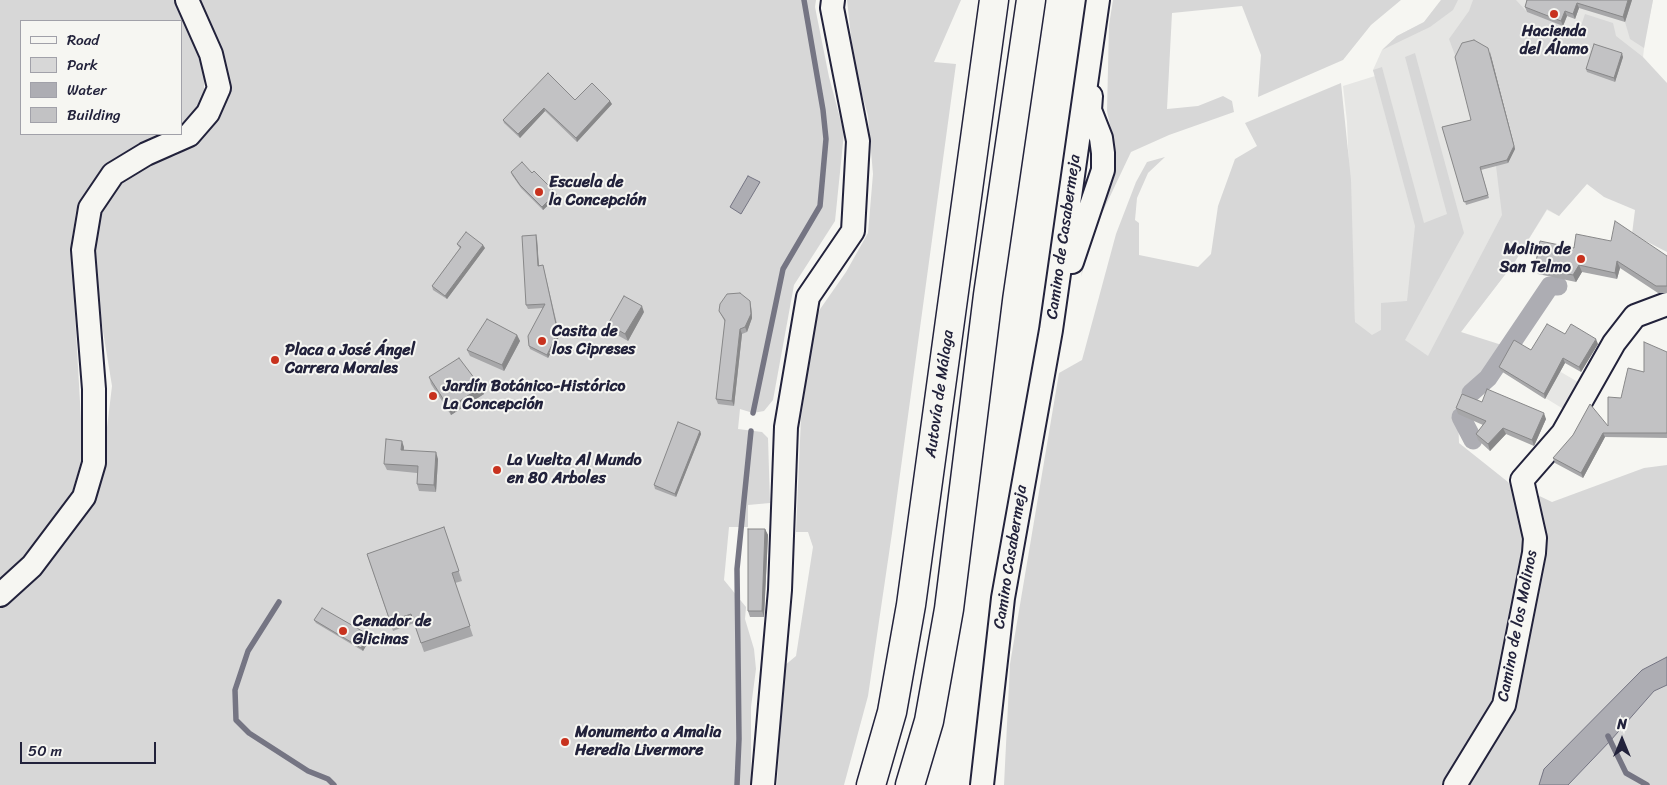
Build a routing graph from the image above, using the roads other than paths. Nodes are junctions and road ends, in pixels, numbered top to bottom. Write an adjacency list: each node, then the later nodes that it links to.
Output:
1 (187, 0): 8 (street)
2 (833, 0): 9 (street)
3 (994, 0): 10 (highway, Autovía de Málaga)
4 (1031, 0): 11 (highway)
5 (1098, 0): 7 (street, Camino de Casabermeja)
6 (1667, 304): 13 (street, Camino de los Molinos)
7 (1051, 330): 12 (street, Camino Casabermeja)
8 (0, 595)
9 (763, 785)
10 (871, 785)
11 (910, 785)
12 (982, 785)
13 (1455, 785)

